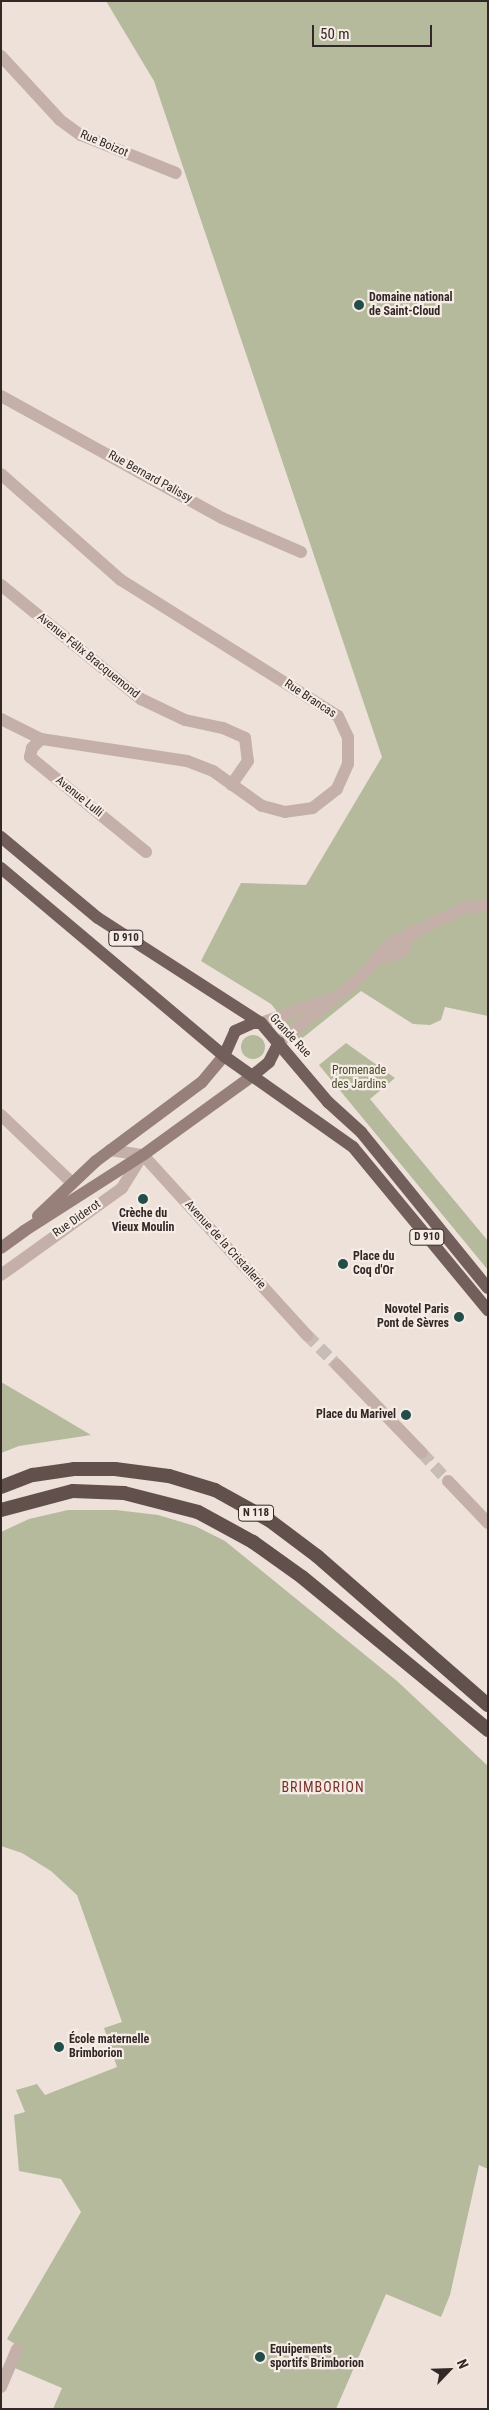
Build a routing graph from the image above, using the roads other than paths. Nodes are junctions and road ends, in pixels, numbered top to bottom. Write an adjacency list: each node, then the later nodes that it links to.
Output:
1 (1, 56): 2 (street, Rue Boizot)
2 (176, 173)
3 (1, 396): 5 (street, Rue Bernard Palissy)
4 (1, 474): 9 (street, Rue Brancas)
5 (301, 552)
6 (1, 584): 9 (street, Avenue Félix Bracquemond)
7 (1, 719): 8 (street, Rue Brancas)
8 (41, 739): 9 (street, Rue Brancas); 11 (street, Avenue Lulli)
9 (231, 785)
10 (1, 838): 17 (main road, Grande Rue / D 910)
11 (146, 852)
12 (1, 868): 19 (main road, D 910)
13 (488, 905): 14 (street)
14 (411, 932): 15 (street); 15 (street)
15 (381, 957): 16 (street)
16 (334, 998): 17 (street); 18 (street)
17 (261, 1023): 18 (main road, Grande Rue / D 910); 19 (main road)
18 (279, 1042): 20 (main road); 29 (main road, Grande Rue / D 910)
19 (224, 1056): 20 (main road, D 910); 22 (main road)
20 (252, 1076): 24 (main road); 30 (main road, D 910)
21 (1, 1115): 25 (street)
22 (144, 1128): 23 (main road); 24 (main road)
23 (110, 1150): 24 (street); 25 (main road)
24 (144, 1155): 26 (main road); 28 (street, Rue Diderot); 31 (street, Avenue de la Cristallerie)
25 (71, 1182): 26 (main road)
26 (24, 1231): 27 (main road)
27 (1, 1248)
28 (1, 1275)
29 (488, 1288)
30 (488, 1310)
31 (307, 1335)
32 (337, 1365): 33 (street)
33 (422, 1453)
34 (448, 1481): 37 (street)
35 (1, 1487): 38 (highway, N 118)
36 (1, 1510): 41 (highway, N 118)
37 (488, 1523)
38 (462, 1682): 39 (highway); 40 (highway, N 118)
39 (488, 1692)
40 (488, 1705)
41 (488, 1730)
42 (17, 2348): 43 (street)
43 (1, 2387)

